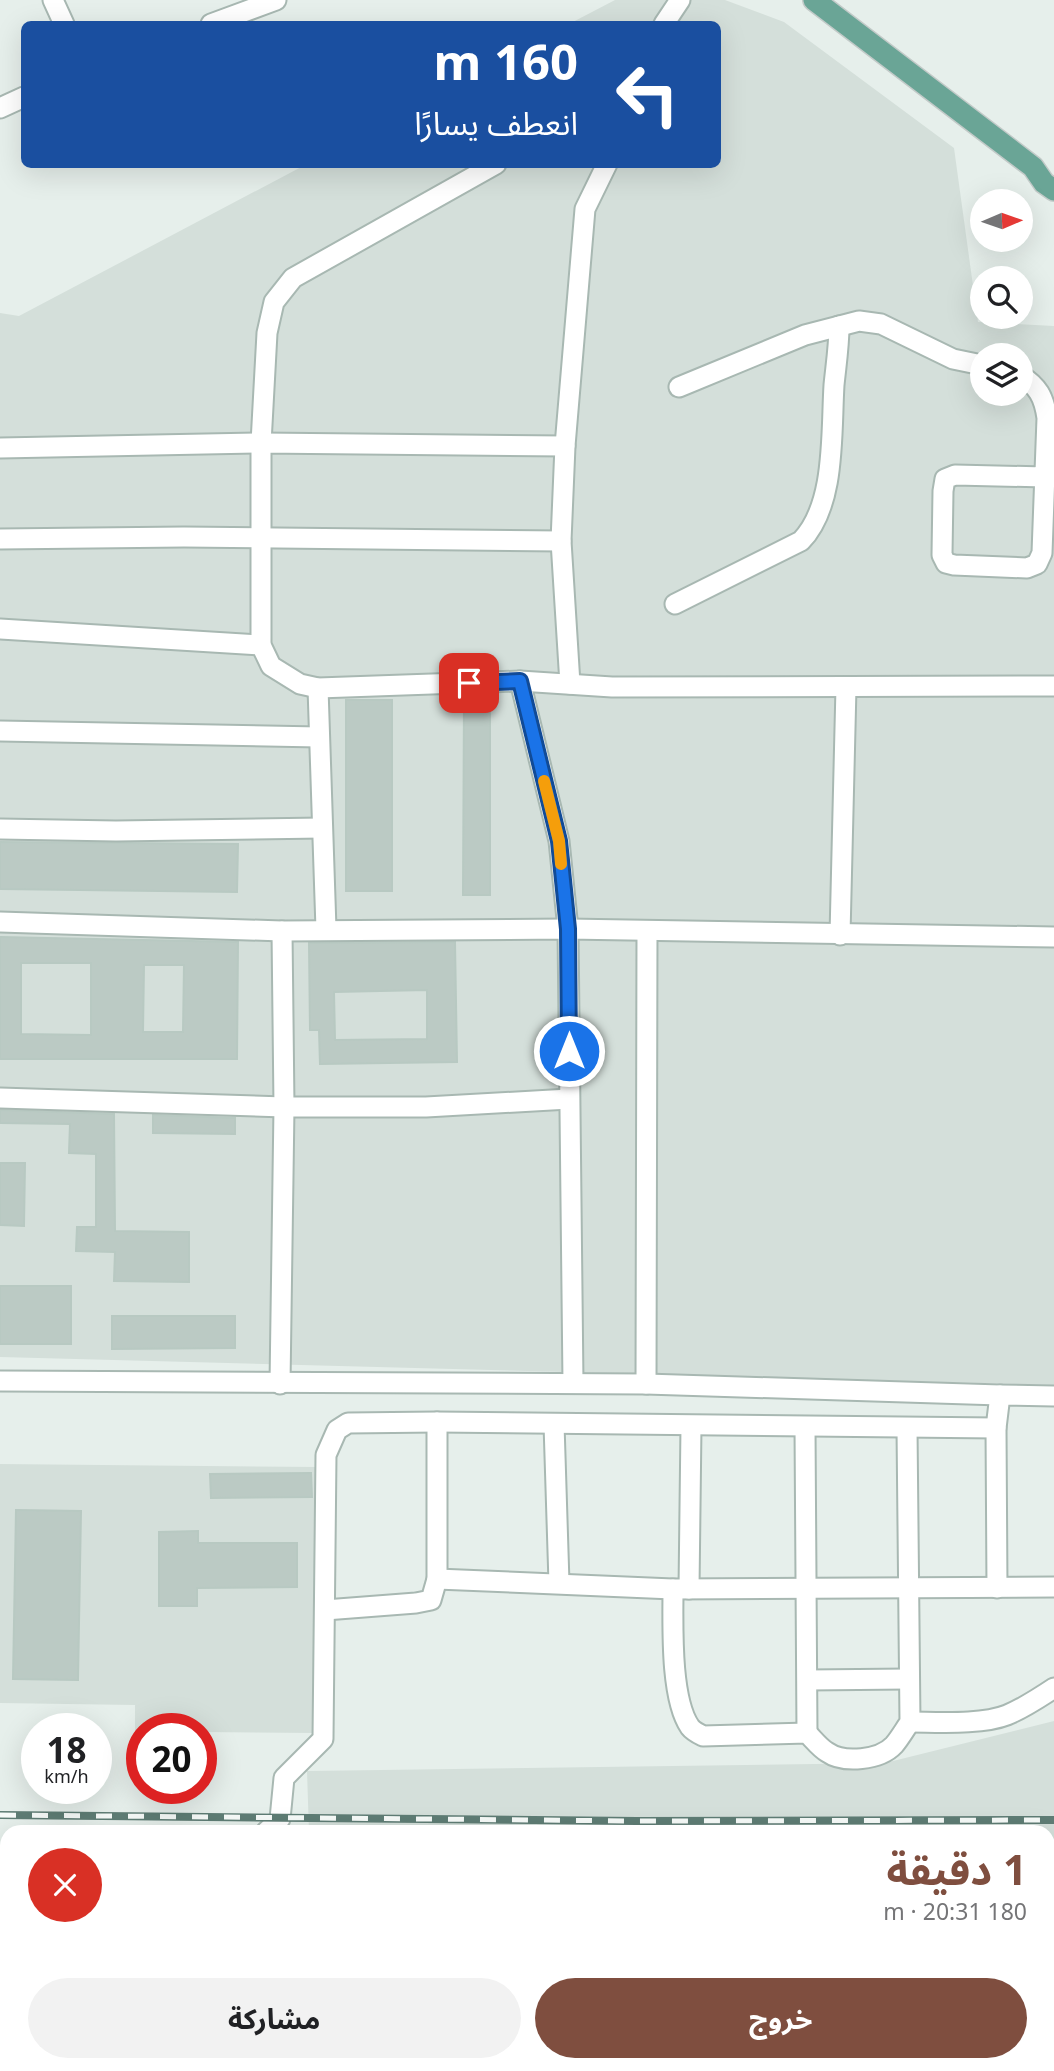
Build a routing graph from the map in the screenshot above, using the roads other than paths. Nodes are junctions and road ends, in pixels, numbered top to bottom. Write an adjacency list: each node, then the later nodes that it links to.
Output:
1 (53, 0): 5 (street)
2 (276, 0): 6 (street)
3 (680, 0): 7 (street)
4 (814, 0): 10 (main road)
5 (63, 21)
6 (219, 21)
7 (666, 21)
8 (21, 98): 9 (street)
9 (0, 107)
10 (1033, 167): 13 (main road); 14 (main road)
11 (489, 168): 20 (street)
12 (605, 168): 21 (street)
13 (1054, 173)
14 (1054, 190)
15 (839, 326): 16 (street); 18 (street); 27 (street)
16 (970, 363)
17 (1033, 383): 19 (street)
18 (679, 387)
19 (1051, 418): 23 (street)
20 (261, 443): 21 (street); 22 (street); 24 (street)
21 (565, 446): 26 (street)
22 (0, 447)
23 (1045, 477): 23 (street)
24 (261, 538): 25 (street); 26 (street); 29 (street)
25 (0, 539)
26 (561, 541): 31 (street)
27 (675, 604)
28 (0, 629): 29 (street)
29 (261, 645): 34 (street)
30 (520, 681): 31 (street); 34 (street); 41 (street)
31 (570, 684): 33 (street)
32 (1054, 686): 33 (street)
33 (846, 687): 44 (street)
34 (318, 688): 36 (street)
35 (0, 731): 36 (street)
36 (319, 737): 37 (street)
37 (322, 828): 38 (street); 40 (street)
38 (0, 829)
39 (0, 922): 42 (street)
40 (326, 929): 41 (street); 42 (street)
41 (568, 929): 43 (street); 47 (street)
42 (282, 931): 48 (street)
43 (647, 931): 44 (street); 52 (street)
44 (840, 934): 45 (street)
45 (1054, 937)
46 (0, 1098): 48 (street)
47 (569, 1099): 48 (street); 50 (street)
48 (284, 1107): 51 (street)
49 (0, 1381): 51 (street)
50 (573, 1383): 51 (street); 52 (street)
51 (279, 1384)
52 (646, 1384): 53 (street)
53 (1000, 1395): 54 (street); 60 (street)
54 (1054, 1396)
55 (437, 1422): 56 (street); 61 (street); 68 (street)
56 (554, 1424): 57 (street); 62 (street)
57 (691, 1426): 58 (street); 66 (street)
58 (805, 1427): 59 (street); 67 (street)
59 (907, 1428): 60 (street); 64 (street)
60 (996, 1428): 65 (street)
61 (437, 1579): 62 (street); 68 (street)
62 (559, 1583): 66 (street)
63 (1054, 1587): 65 (street)
64 (908, 1588): 65 (street); 67 (street); 69 (street)
65 (997, 1588)
66 (681, 1589): 67 (street); 73 (street)
67 (807, 1589): 70 (street)
68 (325, 1610): 74 (street)
69 (908, 1679): 70 (street); 72 (street)
70 (808, 1680): 73 (street)
71 (1054, 1688): 72 (street)
72 (910, 1722): 73 (street)
73 (807, 1733)
74 (273, 1825)

